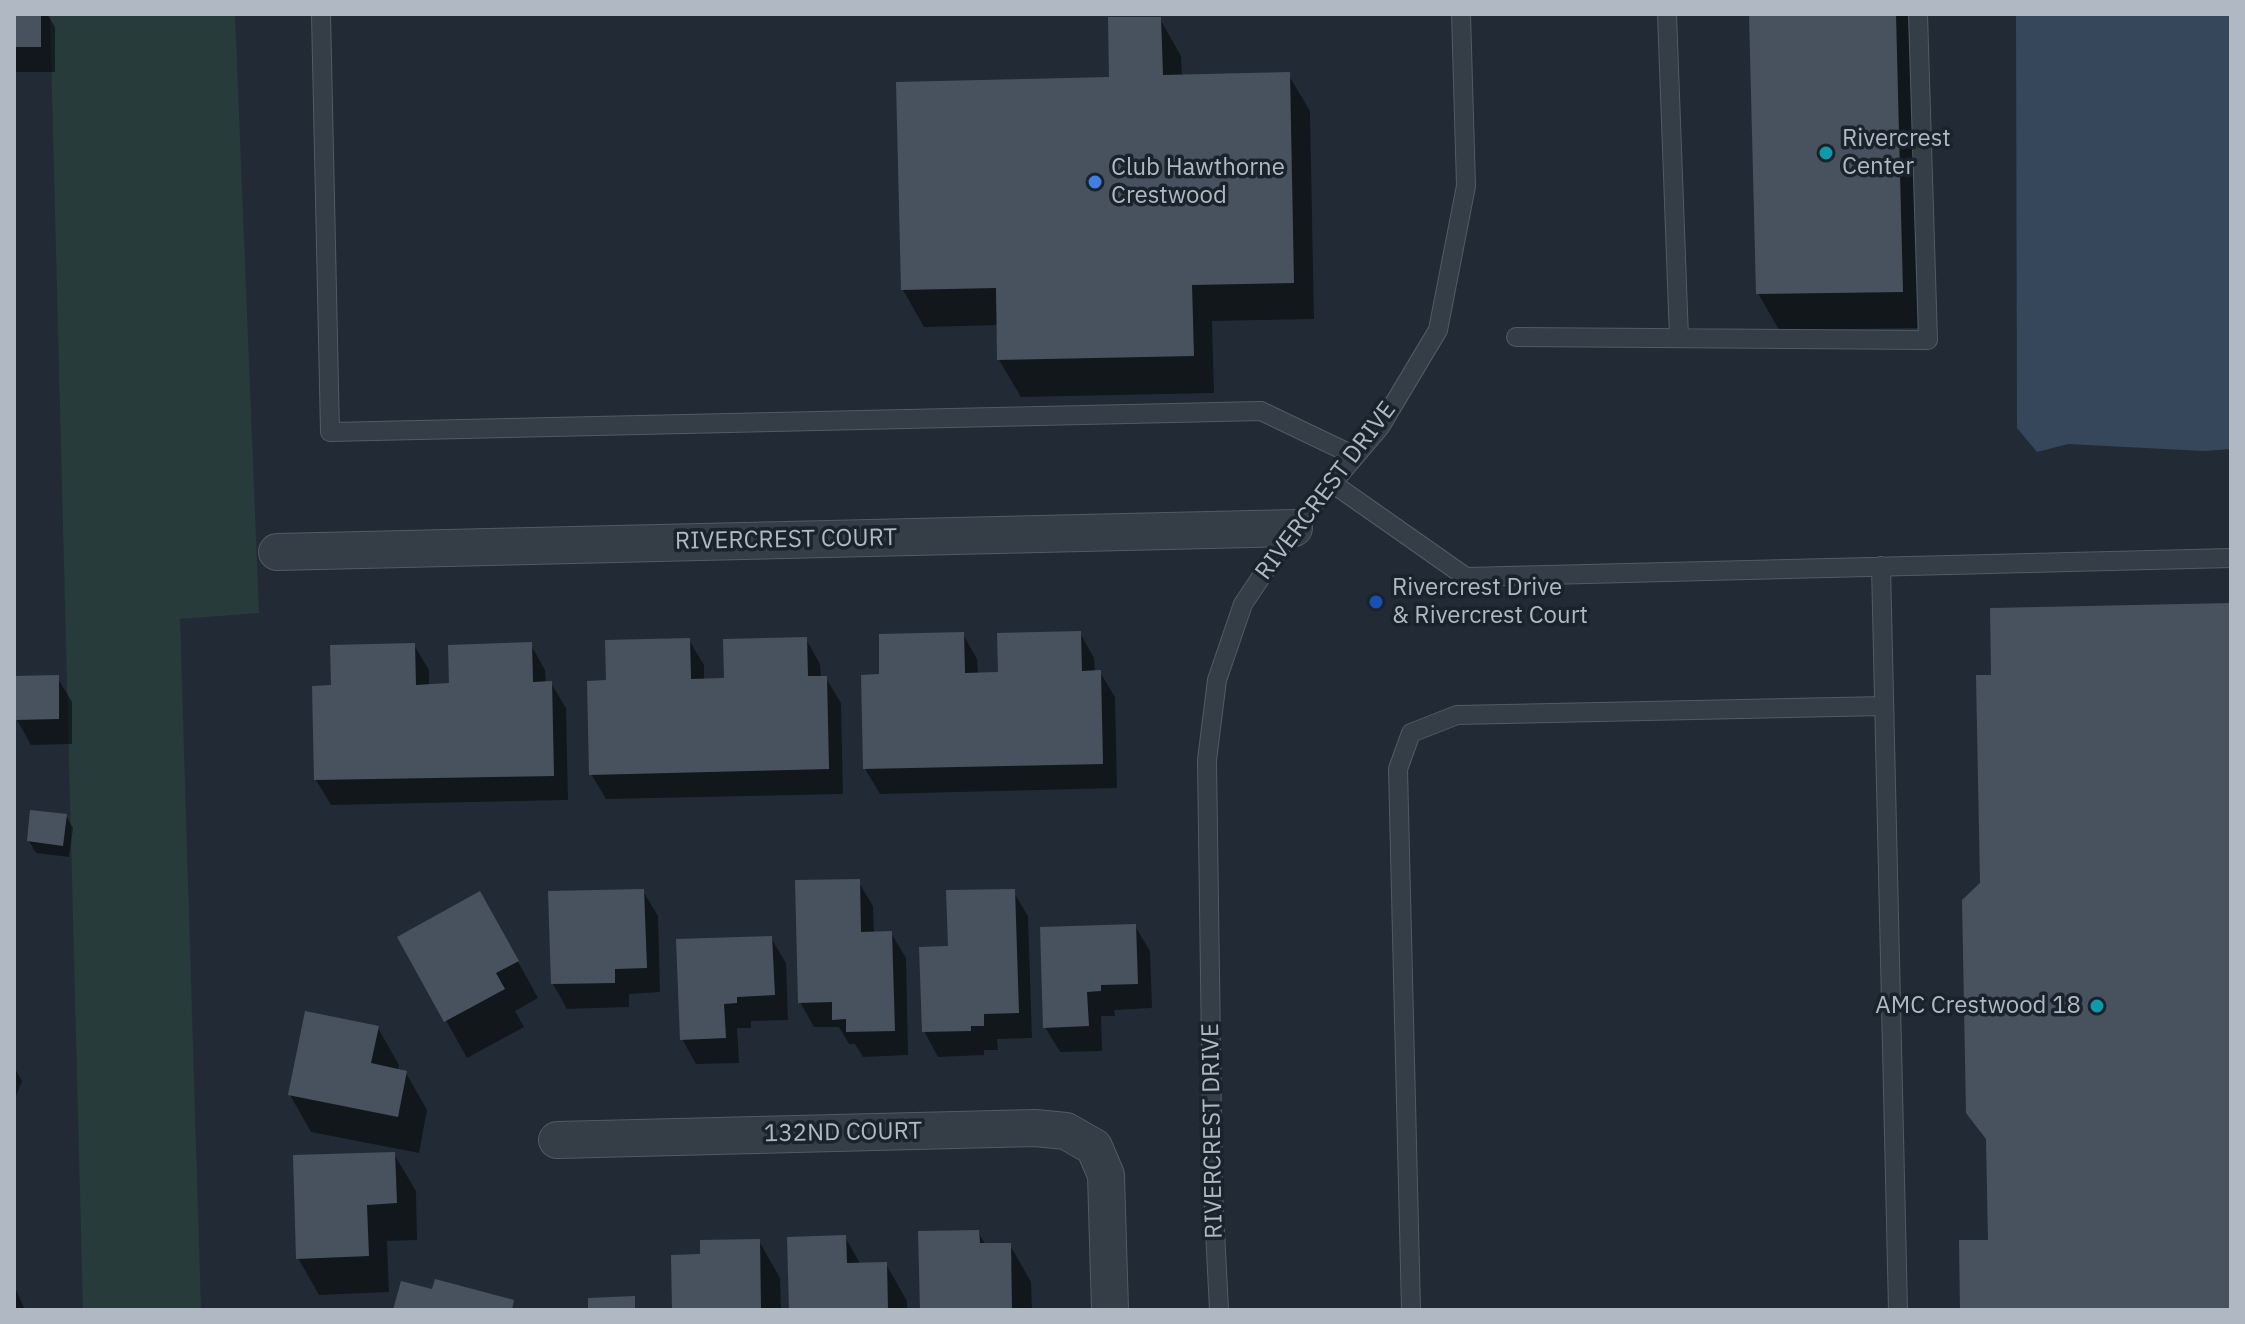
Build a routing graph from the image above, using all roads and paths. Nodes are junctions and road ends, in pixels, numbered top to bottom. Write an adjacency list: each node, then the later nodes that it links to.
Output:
1 (321, 14): 7 (lane)
2 (1461, 14): 7 (lane, RIVERCREST DRIVE)
3 (1667, 14): 6 (lane)
4 (1918, 14): 6 (lane)
5 (1516, 337): 6 (lane)
6 (1679, 338)
7 (1355, 456): 8 (lane, RIVERCREST DRIVE)
8 (1332, 483): 9 (lane, RIVERCREST DRIVE); 12 (lane)
9 (1294, 528): 10 (street, RIVERCREST COURT); 16 (lane, RIVERCREST DRIVE)
10 (277, 552)
11 (2231, 558): 12 (lane)
12 (1881, 566): 13 (lane)
13 (1884, 706): 17 (lane); 18 (lane)
14 (557, 1140): 15 (street, 132ND COURT)
15 (1110, 1310)
16 (1219, 1310)
17 (1411, 1310)
18 (1898, 1310)

